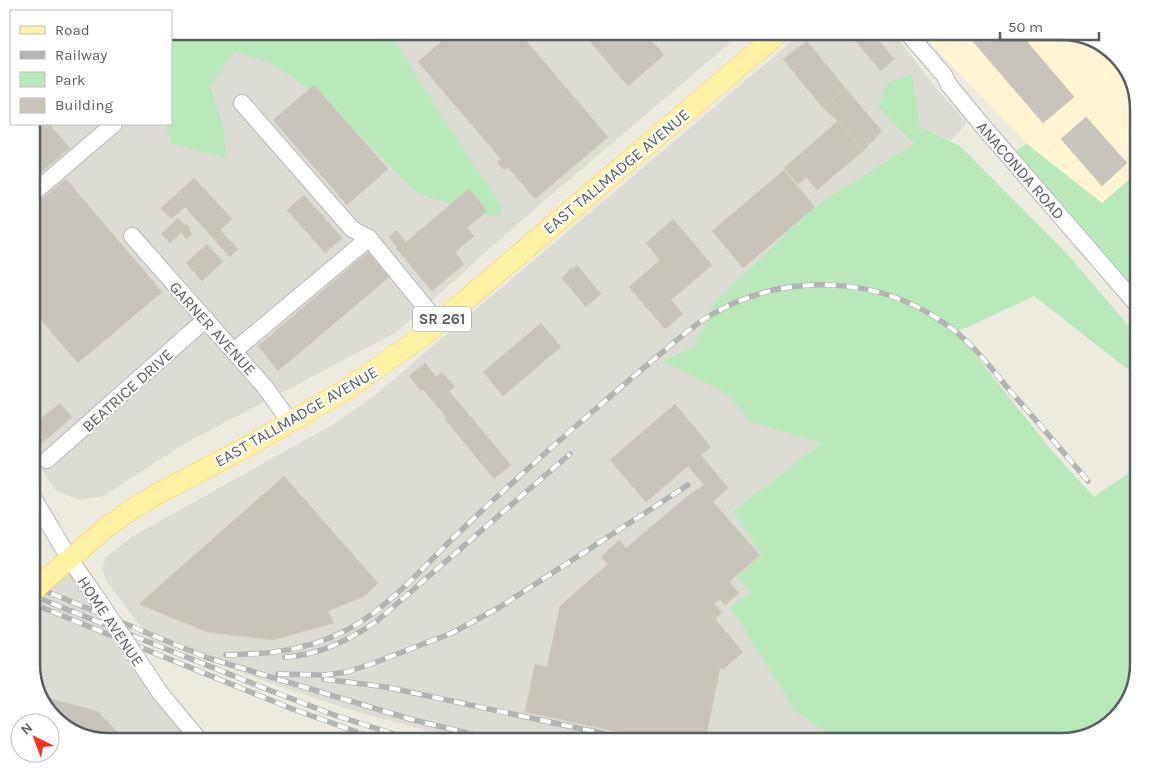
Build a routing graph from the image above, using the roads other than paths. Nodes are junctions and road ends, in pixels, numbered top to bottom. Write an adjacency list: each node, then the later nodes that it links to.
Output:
1 (770, 40): 10 (main road, EAST TALLMADGE AVENUE / SR 261)
2 (914, 40): 8 (street, ANACONDA ROAD)
3 (242, 103): 7 (street)
4 (113, 125): 5 (street)
5 (40, 187)
6 (132, 236): 9 (street, GARNER AVENUE)
7 (369, 238): 10 (street); 11 (street)
8 (1130, 297)
9 (206, 319): 11 (street, GARNER AVENUE); 13 (street, BEATRICE DRIVE)
10 (438, 323): 12 (main road, EAST TALLMADGE AVENUE / SR 261)
11 (234, 351): 12 (street, GARNER AVENUE)
12 (290, 422): 15 (main road, EAST TALLMADGE AVENUE / SR 261)
13 (47, 460)
14 (40, 509): 15 (street, HOME AVENUE)
15 (69, 558): 16 (main road, EAST TALLMADGE AVENUE / SR 261, bridge); 17 (street, HOME AVENUE, bridge)
16 (40, 585)
17 (194, 733)

